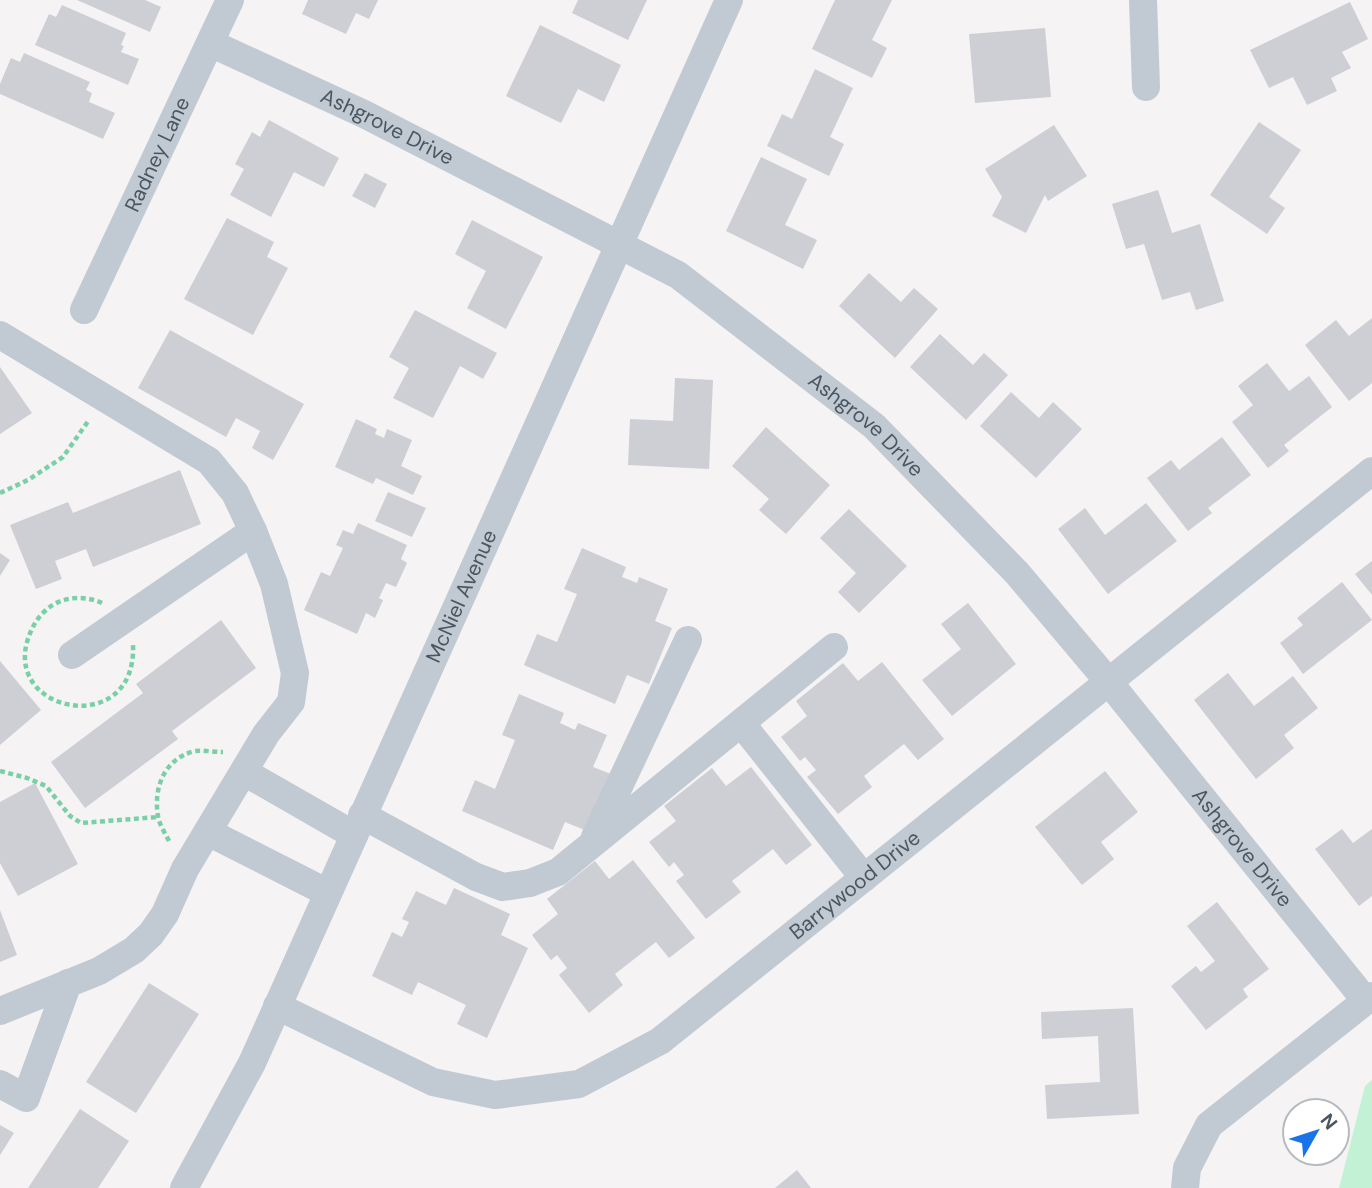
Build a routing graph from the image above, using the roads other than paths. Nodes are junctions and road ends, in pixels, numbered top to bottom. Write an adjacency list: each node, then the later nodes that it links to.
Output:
1 (230, 0): 4 (street, Radney Lane)
2 (729, 0): 6 (street, McNiel Avenue)
3 (1143, 0): 5 (street)
4 (210, 43): 6 (street, Ashgrove Drive); 7 (street, Radney Lane)
5 (1146, 87)
6 (617, 246): 14 (street, Ashgrove Drive); 17 (street, McNiel Avenue)
7 (84, 310)
8 (0, 335): 10 (street)
9 (1372, 471): 14 (street, Barrywood Drive)
10 (253, 531): 13 (street); 16 (street)
11 (688, 640): 19 (street)
12 (834, 647): 15 (street)
13 (72, 654)
14 (1108, 681): 20 (street, Barrywood Drive); 23 (street, Ashgrove Drive)
15 (741, 723): 19 (street); 20 (street)
16 (235, 762): 17 (street); 18 (street)
17 (358, 825): 19 (street); 21 (street, McNiel Avenue)
18 (208, 832): 21 (street); 22 (street)
19 (591, 846)
20 (864, 878): 24 (street, Barrywood Drive)
21 (328, 893): 24 (street, McNiel Avenue)
22 (68, 983): 25 (street); 26 (street)
23 (1369, 998): 27 (street)
24 (277, 1006): 28 (street, McNiel Avenue)
25 (0, 1012)
26 (0, 1084)
27 (1186, 1178)
28 (184, 1188)

